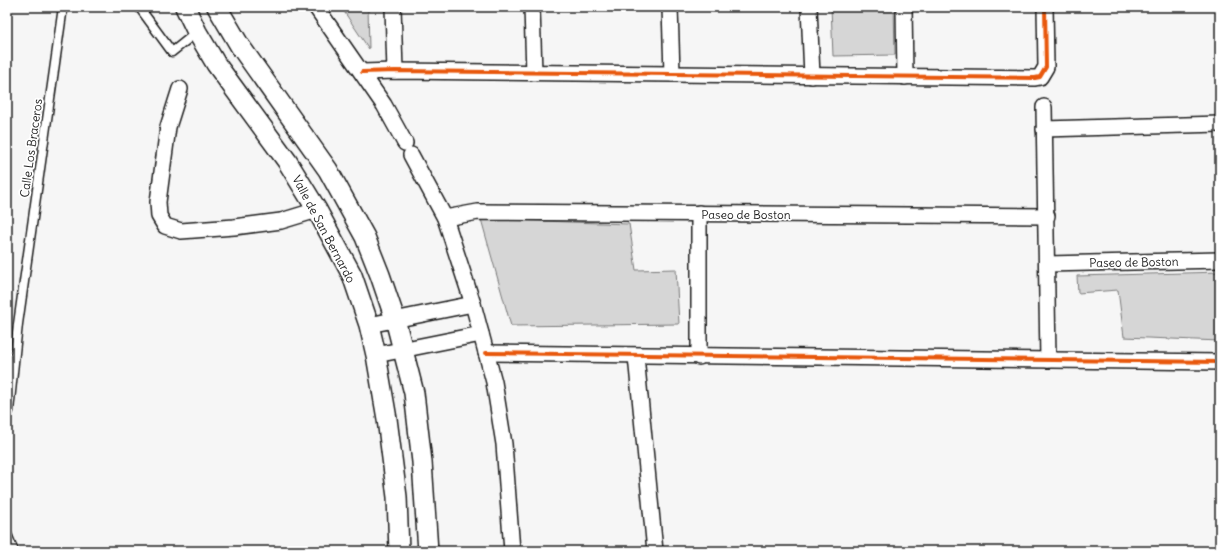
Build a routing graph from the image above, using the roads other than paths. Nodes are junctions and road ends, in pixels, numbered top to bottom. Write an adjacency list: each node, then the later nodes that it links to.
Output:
1 (63, 7): 40 (lane, Calle Los Braceros)
2 (139, 7): 12 (lane)
3 (185, 7): 12 (street, Valle de San Bernardo)
4 (217, 7): 30 (street)
5 (316, 7): 14 (street)
6 (392, 7): 13 (street)
7 (532, 7): 15 (street)
8 (670, 7): 16 (street)
9 (809, 7): 17 (street)
10 (904, 7): 18 (street)
11 (1045, 7): 18 (street)
12 (197, 32): 23 (street, Valle de San Bernardo)
13 (396, 71): 14 (street); 15 (street)
14 (362, 72): 26 (street)
15 (534, 73): 16 (street)
16 (672, 74): 17 (street)
17 (812, 76): 18 (street)
18 (905, 77)
19 (180, 89): 23 (street)
20 (1044, 107): 22 (street)
21 (1220, 124): 22 (street)
22 (1044, 129): 25 (street)
23 (317, 210): 31 (street, Valle de San Bernardo)
24 (699, 214): 25 (street, Paseo de Boston); 26 (street, Paseo de Boston); 37 (street)
25 (1046, 216): 28 (street)
26 (445, 218): 29 (street)
27 (1220, 260): 28 (street, Paseo de Boston)
28 (1047, 264): 38 (street)
29 (473, 304): 30 (street); 32 (street)
30 (395, 319): 31 (street); 33 (street)
31 (368, 325): 35 (street, Valle de San Bernardo)
32 (481, 334): 33 (street); 34 (street)
33 (404, 349): 35 (street); 44 (street)
34 (486, 353): 36 (street); 45 (street)
35 (376, 355): 43 (street, Valle de San Bernardo)
36 (636, 356): 37 (street); 46 (street)
37 (699, 356): 38 (street)
38 (1048, 360): 39 (street)
39 (1220, 362)
40 (9, 411)
41 (7, 534): 42 (lane)
42 (14, 551)
43 (400, 551)
44 (428, 551)
45 (512, 551)
46 (655, 551)

